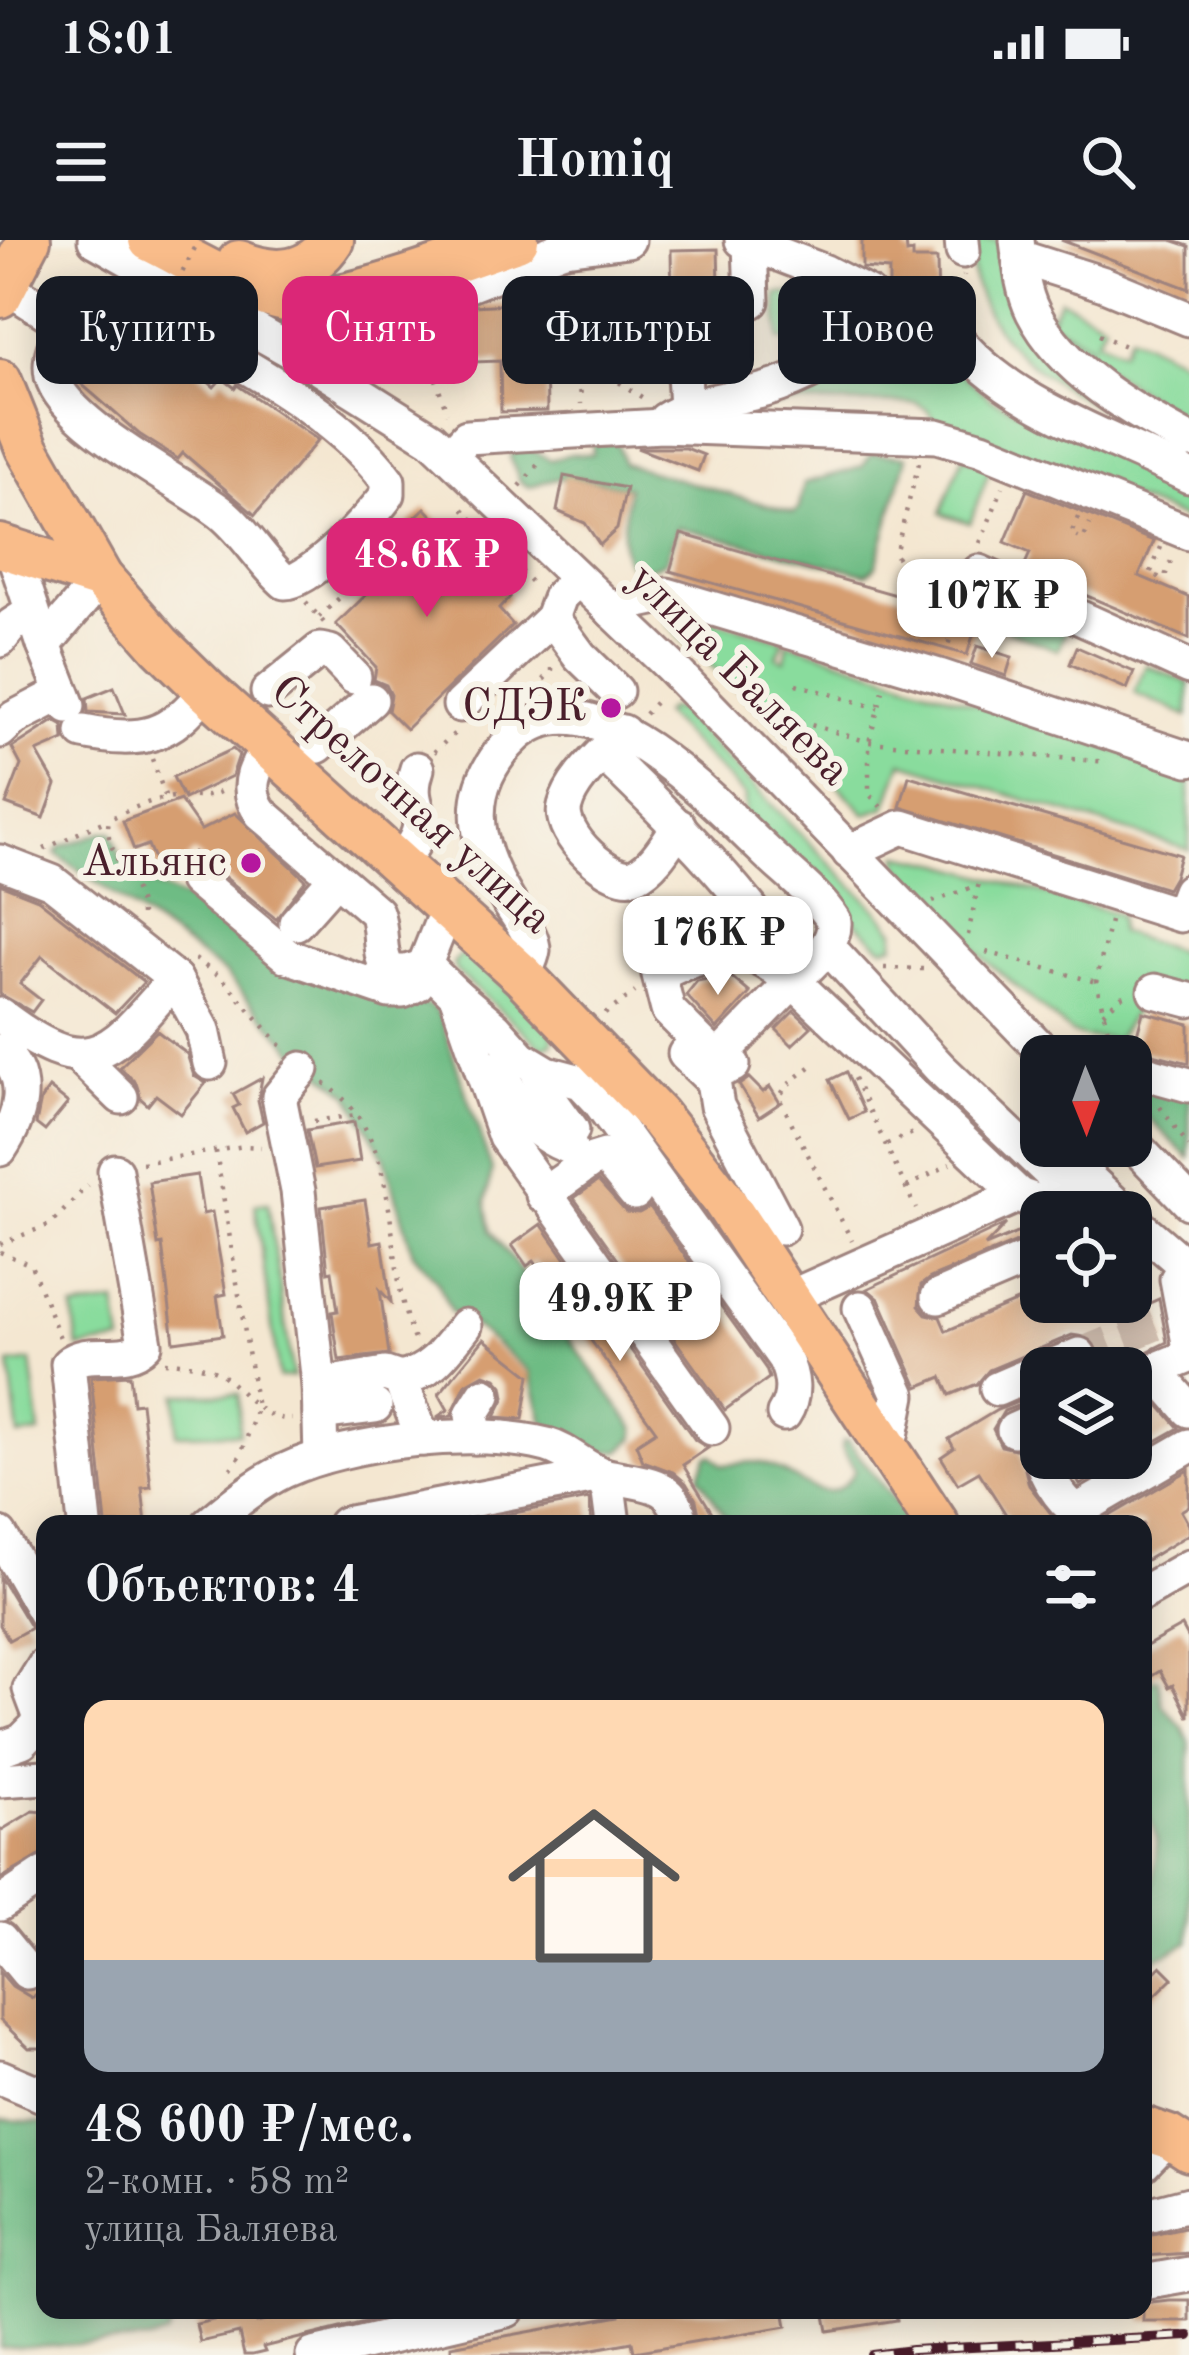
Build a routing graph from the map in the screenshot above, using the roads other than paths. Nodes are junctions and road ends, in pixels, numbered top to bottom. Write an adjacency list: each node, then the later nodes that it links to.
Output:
1 (28, 240): 14 (main road)
2 (94, 240): 18 (street, улица Баляева)
3 (151, 240): 10 (main road)
4 (200, 240): 5 (main road)
5 (332, 240)
6 (628, 240): 8 (street)
7 (746, 241): 12 (street); 13 (street)
8 (574, 244): 10 (street)
9 (1018, 248): 16 (street); 25 (street)
10 (523, 250): 11 (street)
11 (472, 276)
12 (749, 276)
13 (833, 276)
14 (3, 291): 15 (street)
15 (36, 308)
16 (1189, 319)
17 (65, 323): 17 (street)
18 (282, 346)
19 (976, 361): 27 (street)
20 (0, 381): 31 (main road, Стрелочная улица)
21 (346, 384): 26 (street, улица Баляева)
22 (680, 384): 24 (street)
23 (781, 384): 24 (street)
24 (677, 412): 26 (street); 28 (street)
25 (1189, 441)
26 (458, 446): 32 (street, улица Баляева)
27 (1189, 476)
28 (1189, 533)
29 (6, 548): 31 (main road); 33 (street)
30 (979, 572): 38 (street)
31 (101, 578): 37 (street); 39 (main road, Стрелочная улица)
32 (578, 579): 34 (street); 35 (street, улица Баляева)
33 (32, 612): 36 (street); 37 (street)
34 (553, 612): 40 (street); 42 (street)
35 (613, 612): 48 (street); 51 (street, улица Баляева)
36 (0, 640)
37 (44, 645): 43 (street)
38 (1189, 667)
39 (206, 690): 43 (street); 47 (main road, Стрелочная улица)
40 (616, 691)
41 (268, 692): 46 (street)
42 (460, 705)
43 (71, 710): 44 (street)
44 (0, 730)
45 (613, 743): 50 (street); 50 (street); 61 (street); 63 (street)
46 (318, 746)
47 (269, 747): 53 (main road, Стрелочная улица); 54 (street)
48 (1183, 760)
49 (417, 769): 53 (street)
50 (679, 826): 57 (street)
51 (849, 852): 56 (street); 72 (street, улица Баляева)
52 (0, 862): 64 (street)
53 (397, 865): 58 (main road, Стрелочная улица)
54 (335, 879): 60 (street); 62 (street)
55 (196, 880): 62 (street)
56 (1186, 908): 59 (street)
57 (751, 909)
58 (447, 910): 62 (street); 63 (main road, Стрелочная улица)
59 (1123, 919)
60 (296, 923)
61 (827, 946): 65 (street); 88 (street)
62 (426, 967): 67 (street)
63 (523, 976): 87 (main road, Стрелочная улица)
64 (175, 980): 74 (street); 76 (street)
65 (793, 981): 65 (street); 92 (street)
66 (1156, 991): 68 (street)
67 (456, 995): 70 (street); 78 (street)
68 (1189, 1000)
69 (0, 1015): 74 (street)
70 (469, 1029): 78 (street); 91 (street)
71 (661, 1029): 87 (street)
72 (1028, 1035)
73 (0, 1051): 83 (street)
74 (79, 1056): 81 (street)
75 (962, 1062): 82 (street)
76 (210, 1063)
77 (302, 1069): 110 (street)
78 (547, 1071): 112 (street)
79 (1152, 1075): 80 (street)
80 (1189, 1085)
81 (121, 1097)
82 (1020, 1116)
83 (0, 1149)
84 (1152, 1164): 93 (street)
85 (1075, 1167): 89 (street)
86 (116, 1171): 123 (street)
87 (738, 1189): 94 (street); 100 (main road, Стрелочная улица)
88 (1068, 1191)
89 (1101, 1191)
90 (635, 1193): 91 (street)
91 (543, 1195): 113 (street)
92 (1018, 1195): 100 (street)
93 (1189, 1202)
94 (781, 1228)
95 (1152, 1252): 99 (street)
96 (1020, 1265): 98 (street)
97 (1152, 1269): 99 (street)
98 (1020, 1283)
99 (1182, 1298)
100 (786, 1299): 117 (main road, Стрелочная улица)
101 (860, 1308): 117 (street)
102 (465, 1326): 103 (street)
103 (400, 1379): 110 (street); 115 (street)
104 (1020, 1379): 107 (street)
105 (1152, 1381): 106 (street)
106 (1182, 1383): 109 (street)
107 (997, 1389)
108 (484, 1394): 114 (street)
109 (1152, 1397)
110 (320, 1399): 111 (street); 118 (street)
111 (375, 1406)
112 (784, 1414)
113 (712, 1428)
114 (475, 1437): 115 (street); 120 (street)
115 (423, 1439): 118 (street)
116 (1189, 1446): 119 (street)
117 (888, 1451): 128 (main road, Стрелочная улица)
118 (321, 1457): 124 (street)
119 (1152, 1467)
120 (601, 1475): 125 (street); 126 (street); 127 (street)
121 (1053, 1479): 122 (street)
122 (1132, 1479)
123 (84, 1515)
124 (222, 1515)
125 (392, 1515)
126 (612, 1515)
127 (678, 1515)
128 (932, 1515)
129 (0, 1535): 132 (street)
130 (1189, 1567): 131 (street)
131 (1152, 1589)
132 (36, 1597)
133 (36, 1727): 134 (street)
134 (0, 1749)
135 (36, 1778): 136 (street)
136 (0, 1780)
137 (36, 1880): 138 (street)
138 (0, 1904)
139 (0, 1939): 140 (street)
140 (27, 1972)
141 (0, 2077): 142 (street)
142 (36, 2092)
143 (1189, 2204): 144 (street)
144 (1152, 2214)
145 (1189, 2274): 146 (street)
146 (1152, 2280)
147 (468, 2319): 148 (street)
148 (313, 2355)

